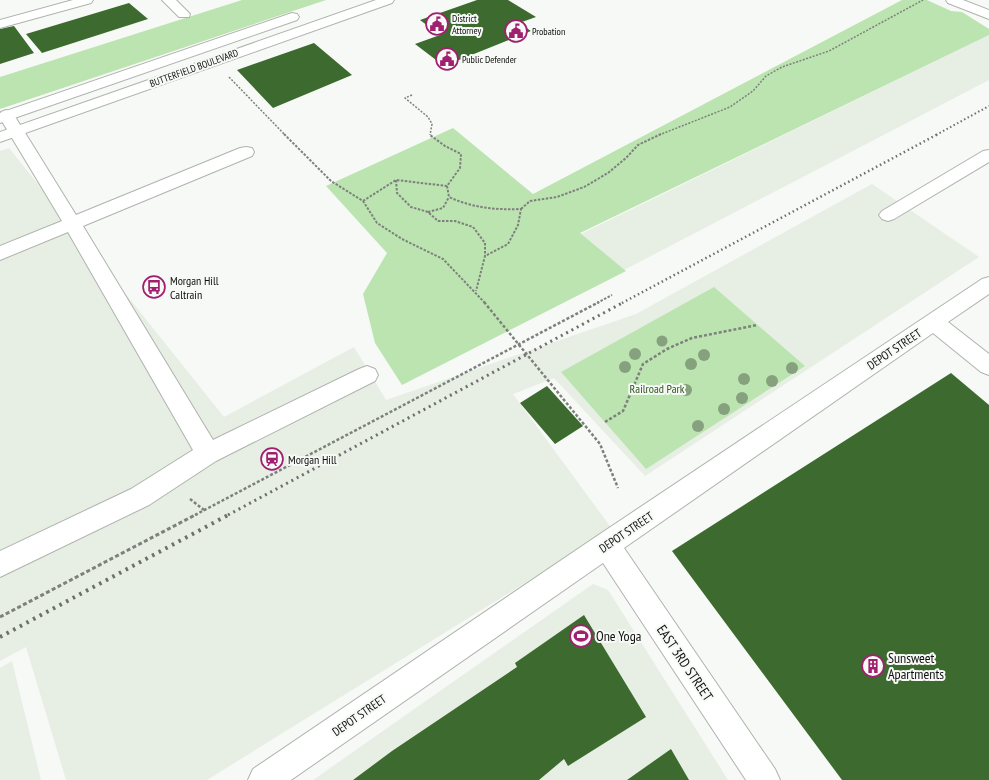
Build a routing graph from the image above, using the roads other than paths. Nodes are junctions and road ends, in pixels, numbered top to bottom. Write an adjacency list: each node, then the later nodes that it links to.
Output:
1 (87, 0): 8 (street)
2 (168, 0): 5 (street)
3 (388, 0): 10 (street, BUTTERFIELD BOULEVARD)
4 (952, 0): 7 (street)
5 (184, 14)
6 (301, 14): 9 (street, BUTTERFIELD BOULEVARD)
7 (989, 15)
8 (0, 24)
9 (3, 116): 10 (street)
10 (16, 131): 11 (street, BUTTERFIELD BOULEVARD); 15 (street)
11 (0, 137)
12 (246, 152): 15 (street)
13 (989, 155): 14 (street)
14 (888, 215)
15 (72, 223): 16 (street); 21 (street)
16 (0, 253)
17 (989, 284): 18 (street, DEPOT STREET)
18 (934, 322): 19 (street); 22 (street, DEPOT STREET)
19 (989, 366)
20 (367, 375): 21 (street)
21 (208, 454): 23 (street)
22 (606, 545): 24 (street, DEPOT STREET); 25 (street, EAST 3RD STREET)
23 (0, 564)
24 (264, 780)
25 (764, 780)

